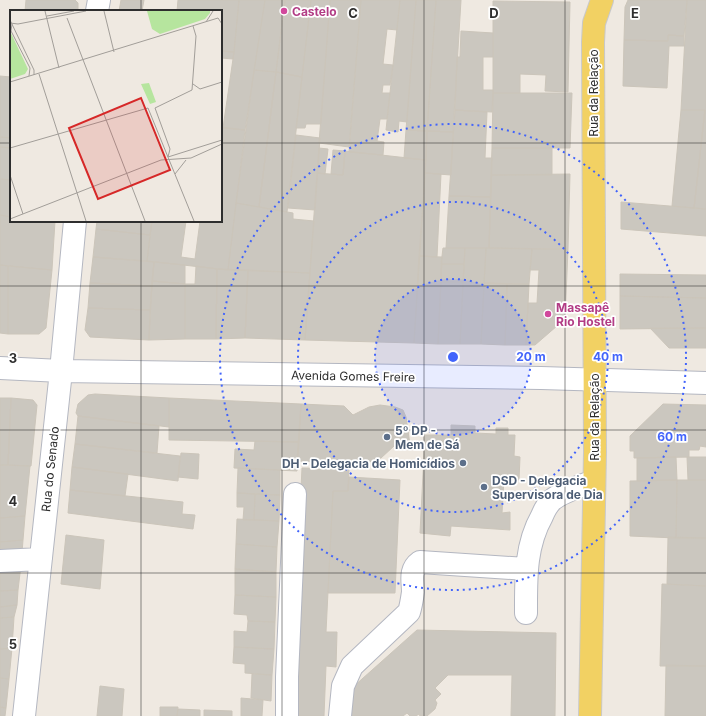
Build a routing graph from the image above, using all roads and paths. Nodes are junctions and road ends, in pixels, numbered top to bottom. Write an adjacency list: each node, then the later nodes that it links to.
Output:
1 (98, 0): 3 (street)
2 (602, 0): 7 (main road, Rua da Relação)
3 (97, 10)
4 (75, 222): 6 (street, Rua do Senado)
5 (0, 368): 6 (street, Avenida Gomes Freire)
6 (61, 371): 7 (street, Avenida Gomes Freire); 11 (street, Rua do Senado)
7 (594, 380): 8 (street, Avenida Gomes Freire); 9 (main road, Rua da Relação)
8 (706, 383)
9 (594, 480): 13 (street); 18 (main road, Rua da Relação)
10 (295, 494): 16 (street)
11 (41, 559): 12 (street); 15 (street, Rua do Senado)
12 (0, 561)
13 (526, 569): 14 (street); 17 (street)
14 (526, 613)
15 (24, 716)
16 (288, 716)
17 (340, 716)
18 (590, 716)

